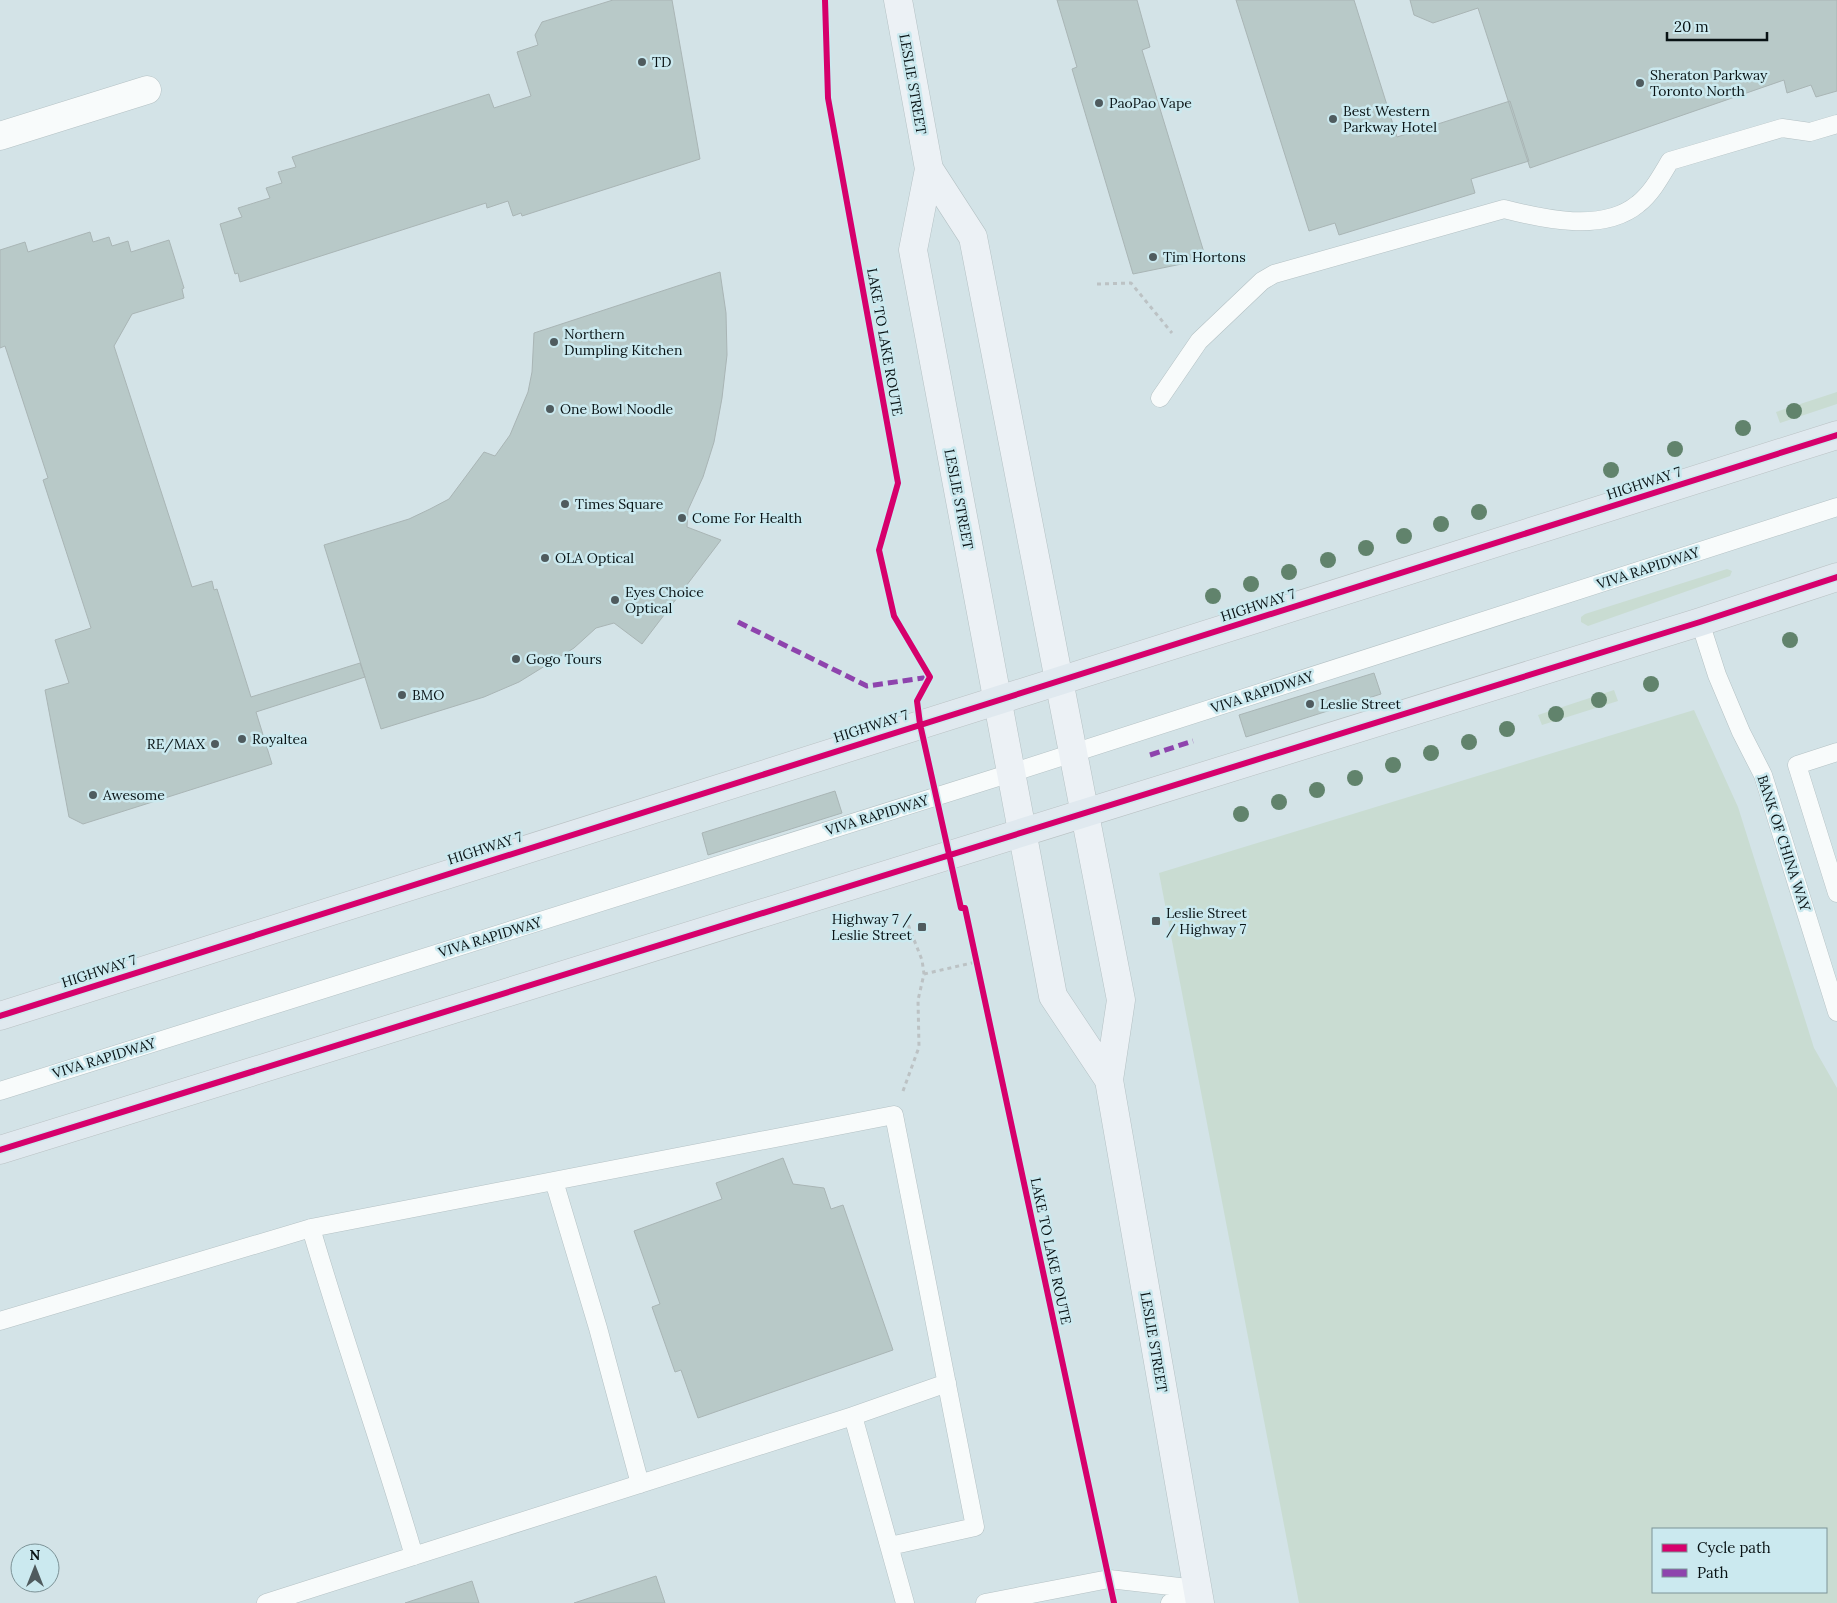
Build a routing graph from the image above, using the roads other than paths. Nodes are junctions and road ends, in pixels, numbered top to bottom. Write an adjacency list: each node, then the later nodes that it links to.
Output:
1 (898, 0): 5 (main road, LESLIE STREET)
2 (147, 90): 4 (street)
3 (1837, 124): 6 (lane)
4 (0, 136)
5 (928, 169): 11 (main road, LESLIE STREET); 12 (main road, LESLIE STREET)
6 (1160, 398)
7 (1837, 435): 11 (main road, HIGHWAY 7)
8 (1837, 507): 14 (lane, VIVA RAPIDWAY)
9 (1837, 577): 10 (main road)
10 (1700, 622): 16 (main road); 19 (lane, BANK OF CHINA WAY)
11 (1059, 681): 12 (main road, HIGHWAY 7); 14 (main road, LESLIE STREET)
12 (997, 700): 15 (main road, LESLIE STREET); 20 (main road, HIGHWAY 7)
13 (1837, 752): 18 (lane)
14 (1073, 753): 15 (lane, VIVA RAPIDWAY); 16 (main road, LESLIE STREET)
15 (1011, 773): 17 (main road, LESLIE STREET); 22 (lane, VIVA RAPIDWAY)
16 (1085, 814): 17 (main road); 21 (main road, LESLIE STREET)
17 (1022, 833): 21 (main road, LESLIE STREET); 23 (main road)
18 (1837, 893)
19 (1837, 1012)
20 (0, 1016)
21 (1109, 1080): 32 (main road, LESLIE STREET)
22 (0, 1091)
23 (0, 1150)
24 (554, 1181): 25 (lane); 27 (lane); 29 (lane)
25 (311, 1228): 26 (lane); 31 (lane)
26 (0, 1321)
27 (946, 1383): 28 (lane); 30 (lane)
28 (853, 1416): 29 (lane); 30 (lane)
29 (640, 1484): 31 (lane)
30 (890, 1546): 34 (lane)
31 (414, 1556): 33 (lane)
32 (1199, 1596): 35 (lane); 36 (lane)
33 (266, 1603)
34 (905, 1603)
35 (986, 1603)
36 (1170, 1603)

